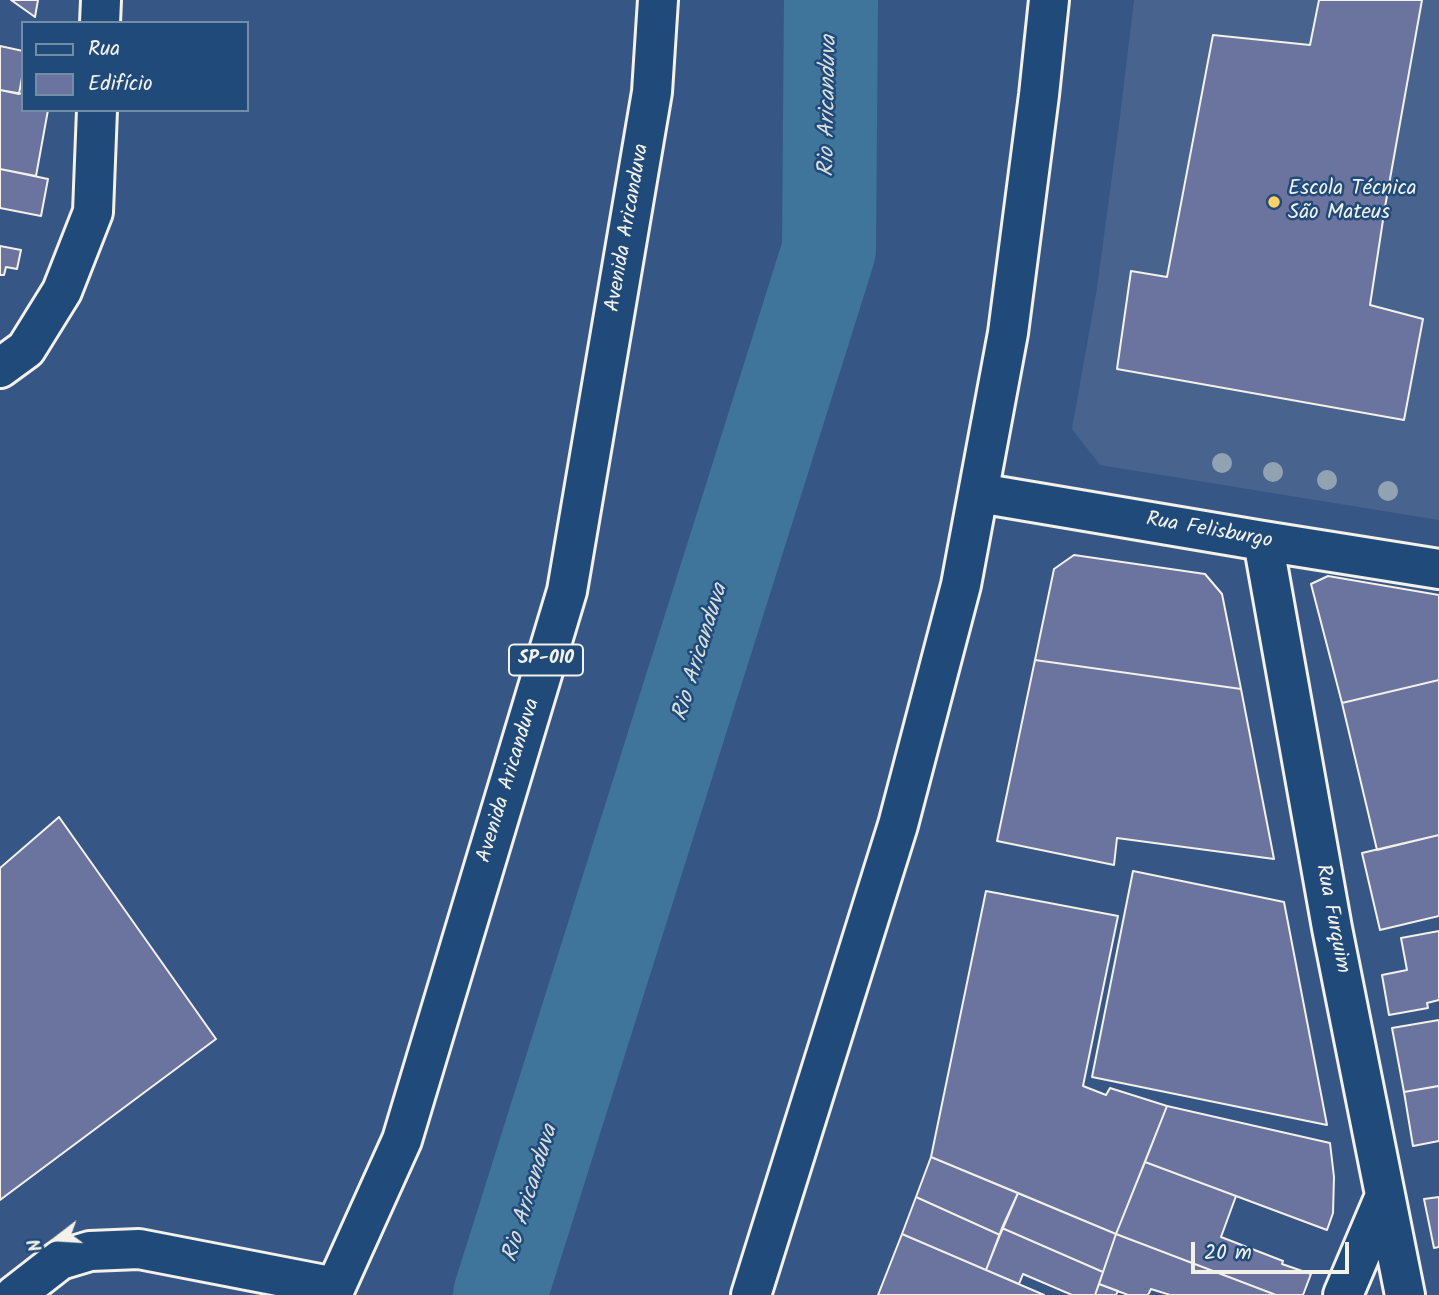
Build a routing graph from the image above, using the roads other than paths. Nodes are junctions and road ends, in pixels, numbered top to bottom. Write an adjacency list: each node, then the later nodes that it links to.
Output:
1 (101, 0): 4 (main road)
2 (658, 0): 11 (main road, Avenida Aricanduva / SP-010)
3 (1049, 0): 7 (main road)
4 (100, 21)
5 (97, 112): 6 (main road)
6 (0, 368)
7 (979, 493): 8 (main road, Rua Felisburgo); 13 (main road)
8 (1263, 541): 9 (main road, Rua Felisburgo); 10 (main road, Rua Furquim)
9 (1439, 569)
10 (1385, 1196): 14 (main road); 15 (main road, Rua Furquim)
11 (333, 1291): 12 (main road)
12 (15, 1295)
13 (751, 1295)
14 (1343, 1295)
15 (1405, 1295)

